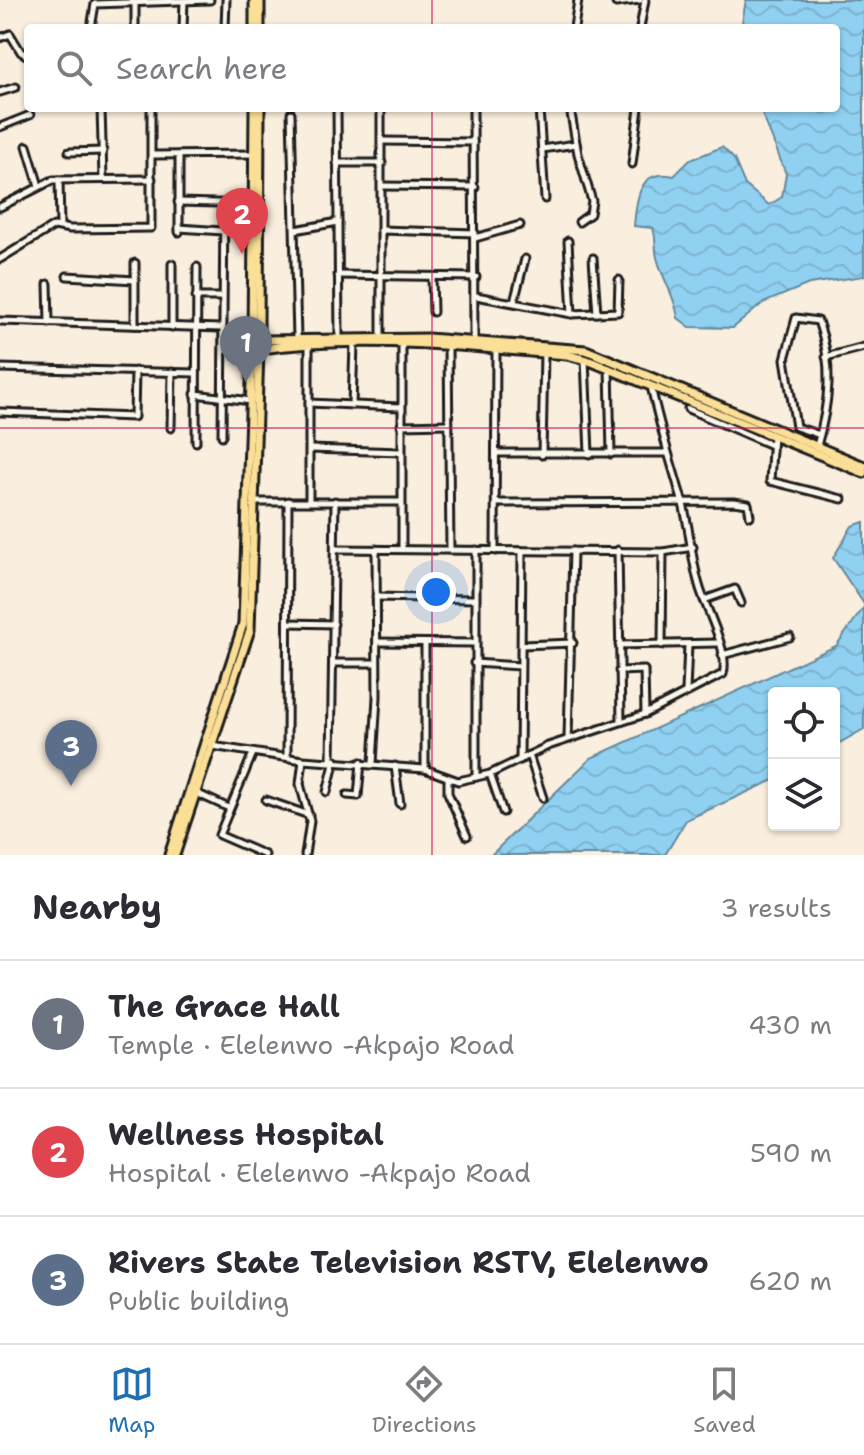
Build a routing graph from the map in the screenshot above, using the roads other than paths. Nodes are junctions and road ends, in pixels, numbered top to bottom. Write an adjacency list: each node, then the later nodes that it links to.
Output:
1 (210, 0): 7 (street)
2 (226, 0): 13 (street)
3 (254, 0): 14 (main road)
4 (260, 0): 15 (main road)
5 (578, 0): 16 (street)
6 (642, 0): 9 (street); 17 (street)
7 (184, 1): 8 (street); 12 (street)
8 (135, 3): 10 (street); 11 (street)
9 (616, 3)
10 (91, 24)
11 (135, 24)
12 (183, 24)
13 (225, 24)
14 (254, 24)
15 (260, 24)
16 (575, 24)
17 (640, 24)
18 (0, 38): 19 (street)
19 (24, 54)
20 (16, 87): 21 (street)
21 (0, 92)
22 (101, 112): 40 (street)
23 (151, 112): 43 (street)
24 (257, 112): 42 (main road)
25 (257, 112): 93 (main road)
26 (337, 112): 45 (street)
27 (381, 112): 35 (street)
28 (473, 112): 36 (street)
29 (539, 112): 39 (street)
30 (571, 112): 37 (street)
31 (638, 112): 47 (street)
32 (291, 113): 63 (street)
33 (30, 115): 34 (street)
34 (0, 127)
35 (382, 141): 36 (street); 46 (street)
36 (473, 142): 53 (street)
37 (576, 144): 39 (street); 60 (street)
38 (27, 146): 51 (street)
39 (542, 149): 54 (street)
40 (103, 151): 41 (street); 48 (street)
41 (69, 152)
42 (254, 154): 44 (street); 57 (main road)
43 (153, 155): 44 (street); 49 (street)
44 (179, 155): 55 (street)
45 (337, 163): 46 (street); 59 (street)
46 (382, 163): 52 (street)
47 (632, 164)
48 (103, 179): 49 (street); 50 (street)
49 (152, 179): 62 (street)
50 (59, 180): 51 (street); 62 (street)
51 (39, 186): 58 (street)
52 (382, 186): 53 (street); 64 (street)
53 (475, 187): 66 (street)
54 (545, 199)
55 (178, 202): 56 (street); 65 (street)
56 (224, 204): 57 (street); 65 (street)
57 (254, 204): 103 (main road)
58 (0, 207)
59 (338, 222): 63 (street); 74 (street)
60 (579, 222)
61 (520, 225): 66 (street)
62 (60, 226): 69 (street)
63 (295, 230): 98 (street)
64 (381, 230): 66 (street); 75 (street)
65 (223, 231): 84 (street)
66 (475, 236): 78 (street)
67 (568, 241): 88 (street)
68 (593, 258): 87 (street)
69 (0, 259)
70 (525, 259): 85 (street)
71 (135, 263): 79 (street)
72 (172, 264): 94 (street)
73 (197, 267): 83 (street)
74 (338, 275): 75 (street); 97 (street)
75 (383, 275): 77 (street); 96 (street)
76 (67, 276): 79 (street)
77 (432, 277): 78 (street); 86 (street)
78 (476, 277): 82 (street)
79 (135, 280): 91 (street)
80 (619, 280): 87 (street)
81 (48, 284): 90 (street)
82 (476, 296): 85 (street); 99 (street)
83 (196, 297): 84 (street); 92 (street)
84 (222, 297): 95 (street)
85 (514, 302): 88 (street)
86 (433, 312)
87 (597, 313): 88 (street)
88 (572, 314)
89 (0, 321): 90 (street)
90 (49, 323): 91 (street)
91 (135, 325): 94 (street)
92 (195, 325): 94 (street); 95 (street); 116 (street)
93 (259, 326): 100 (main road); 103 (main road)
94 (172, 327)
95 (221, 328): 119 (street)
96 (381, 336): 97 (main road); 99 (main road)
97 (339, 337): 98 (main road)
98 (297, 338): 100 (main road)
99 (474, 339): 133 (main road)
100 (276, 343): 103 (main road); 104 (main road); 111 (main road)
101 (354, 344): 102 (main road); 104 (main road); 122 (street)
102 (402, 344): 105 (main road); 123 (street)
103 (257, 345): 111 (main road); 120 (main road)
104 (309, 345): 121 (street)
105 (448, 345): 107 (main road); 126 (street)
106 (864, 347): 109 (street)
107 (496, 348): 108 (main road); 136 (street)
108 (544, 353): 110 (main road); 140 (street)
109 (826, 357): 129 (street); 129 (street)
110 (585, 359): 113 (main road); 138 (street)
111 (259, 364): 149 (main road)
112 (0, 368): 114 (street)
113 (609, 368): 117 (main road); 139 (street)
114 (135, 371): 115 (street); 125 (street)
115 (172, 372): 116 (street); 128 (street)
116 (195, 373): 118 (street)
117 (651, 386): 131 (main road); 137 (street)
118 (195, 394): 119 (street); 132 (street)
119 (222, 397): 120 (street); 130 (street)
120 (252, 402): 214 (main road)
121 (309, 403): 122 (street); 134 (street)
122 (352, 405): 123 (street)
123 (400, 407): 127 (street)
124 (688, 409): 131 (street)
125 (0, 412)
126 (448, 424): 127 (street); 157 (street)
127 (401, 425): 135 (street)
128 (171, 428)
129 (820, 435): 133 (street)
130 (222, 436)
131 (772, 440): 141 (main road); 144 (street)
132 (196, 442)
133 (817, 446): 141 (main road)
134 (310, 449): 135 (street); 146 (street)
135 (401, 452): 150 (street)
136 (496, 453): 140 (street); 151 (street)
137 (666, 453): 139 (street); 148 (street)
138 (589, 454): 139 (street); 140 (street)
139 (611, 454)
140 (542, 455)
141 (849, 463): 142 (main road); 143 (main road)
142 (864, 466)
143 (864, 473)
144 (842, 499)
145 (288, 501): 146 (street); 149 (street); 168 (street)
146 (309, 501): 147 (street)
147 (335, 501): 150 (street); 155 (street)
148 (682, 501): 151 (street); 152 (street); 153 (street)
149 (255, 502): 190 (main road)
150 (401, 502): 154 (street)
151 (496, 503): 160 (street)
152 (750, 516)
153 (693, 547): 163 (street); 166 (street)
154 (402, 548): 156 (street); 157 (street)
155 (335, 549): 156 (street); 169 (street)
156 (376, 549): 164 (street)
157 (450, 550): 158 (street)
158 (476, 550): 160 (street); 165 (street)
159 (618, 550): 162 (street); 163 (street); 177 (street)
160 (495, 551): 161 (street)
161 (522, 551): 162 (street); 176 (street)
162 (573, 551): 174 (street)
163 (663, 552): 178 (street)
164 (376, 597): 165 (street); 171 (street)
165 (474, 599): 173 (street)
166 (704, 600): 167 (street); 175 (street)
167 (741, 603)
168 (288, 623): 169 (street); 193 (street)
169 (334, 624): 181 (street)
170 (790, 637): 180 (street)
171 (377, 642): 172 (street); 182 (street)
172 (425, 643): 173 (street); 200 (street)
173 (474, 643): 183 (street)
174 (573, 643): 176 (street); 189 (street)
175 (718, 643): 179 (street); 180 (street)
176 (522, 645): 184 (street)
177 (619, 645): 178 (street); 185 (street)
178 (662, 645): 179 (street)
179 (688, 645): 186 (street)
180 (722, 655): 186 (street)
181 (334, 663): 182 (street); 196 (street)
182 (376, 663): 198 (street)
183 (474, 663): 184 (street); 202 (street)
184 (520, 666): 195 (street)
185 (619, 671): 187 (street); 188 (street)
186 (686, 691): 187 (street)
187 (645, 714): 188 (street)
188 (621, 721): 189 (street)
189 (568, 738): 192 (street)
190 (212, 746): 191 (street); 205 (main road)
191 (253, 753): 193 (street); 210 (street)
192 (529, 755): 195 (street); 207 (street)
193 (287, 757): 194 (street)
194 (303, 760): 196 (street); 212 (street)
195 (520, 760): 201 (street)
196 (333, 761): 197 (street); 204 (street)
197 (361, 762): 198 (street); 206 (street)
198 (373, 763): 199 (street)
199 (395, 766): 200 (street); 209 (street)
200 (425, 769): 203 (street)
201 (490, 774): 202 (street); 211 (street)
202 (476, 777): 203 (street)
203 (448, 779): 213 (street)
204 (327, 792)
205 (196, 793): 210 (street); 215 (main road)
206 (347, 795)
207 (543, 798)
208 (266, 800): 212 (street)
209 (400, 804)
210 (229, 808): 216 (street)
211 (503, 812)
212 (309, 815): 217 (street)
213 (467, 836)
214 (169, 855)
215 (175, 855)
216 (265, 855)
217 (305, 855)

